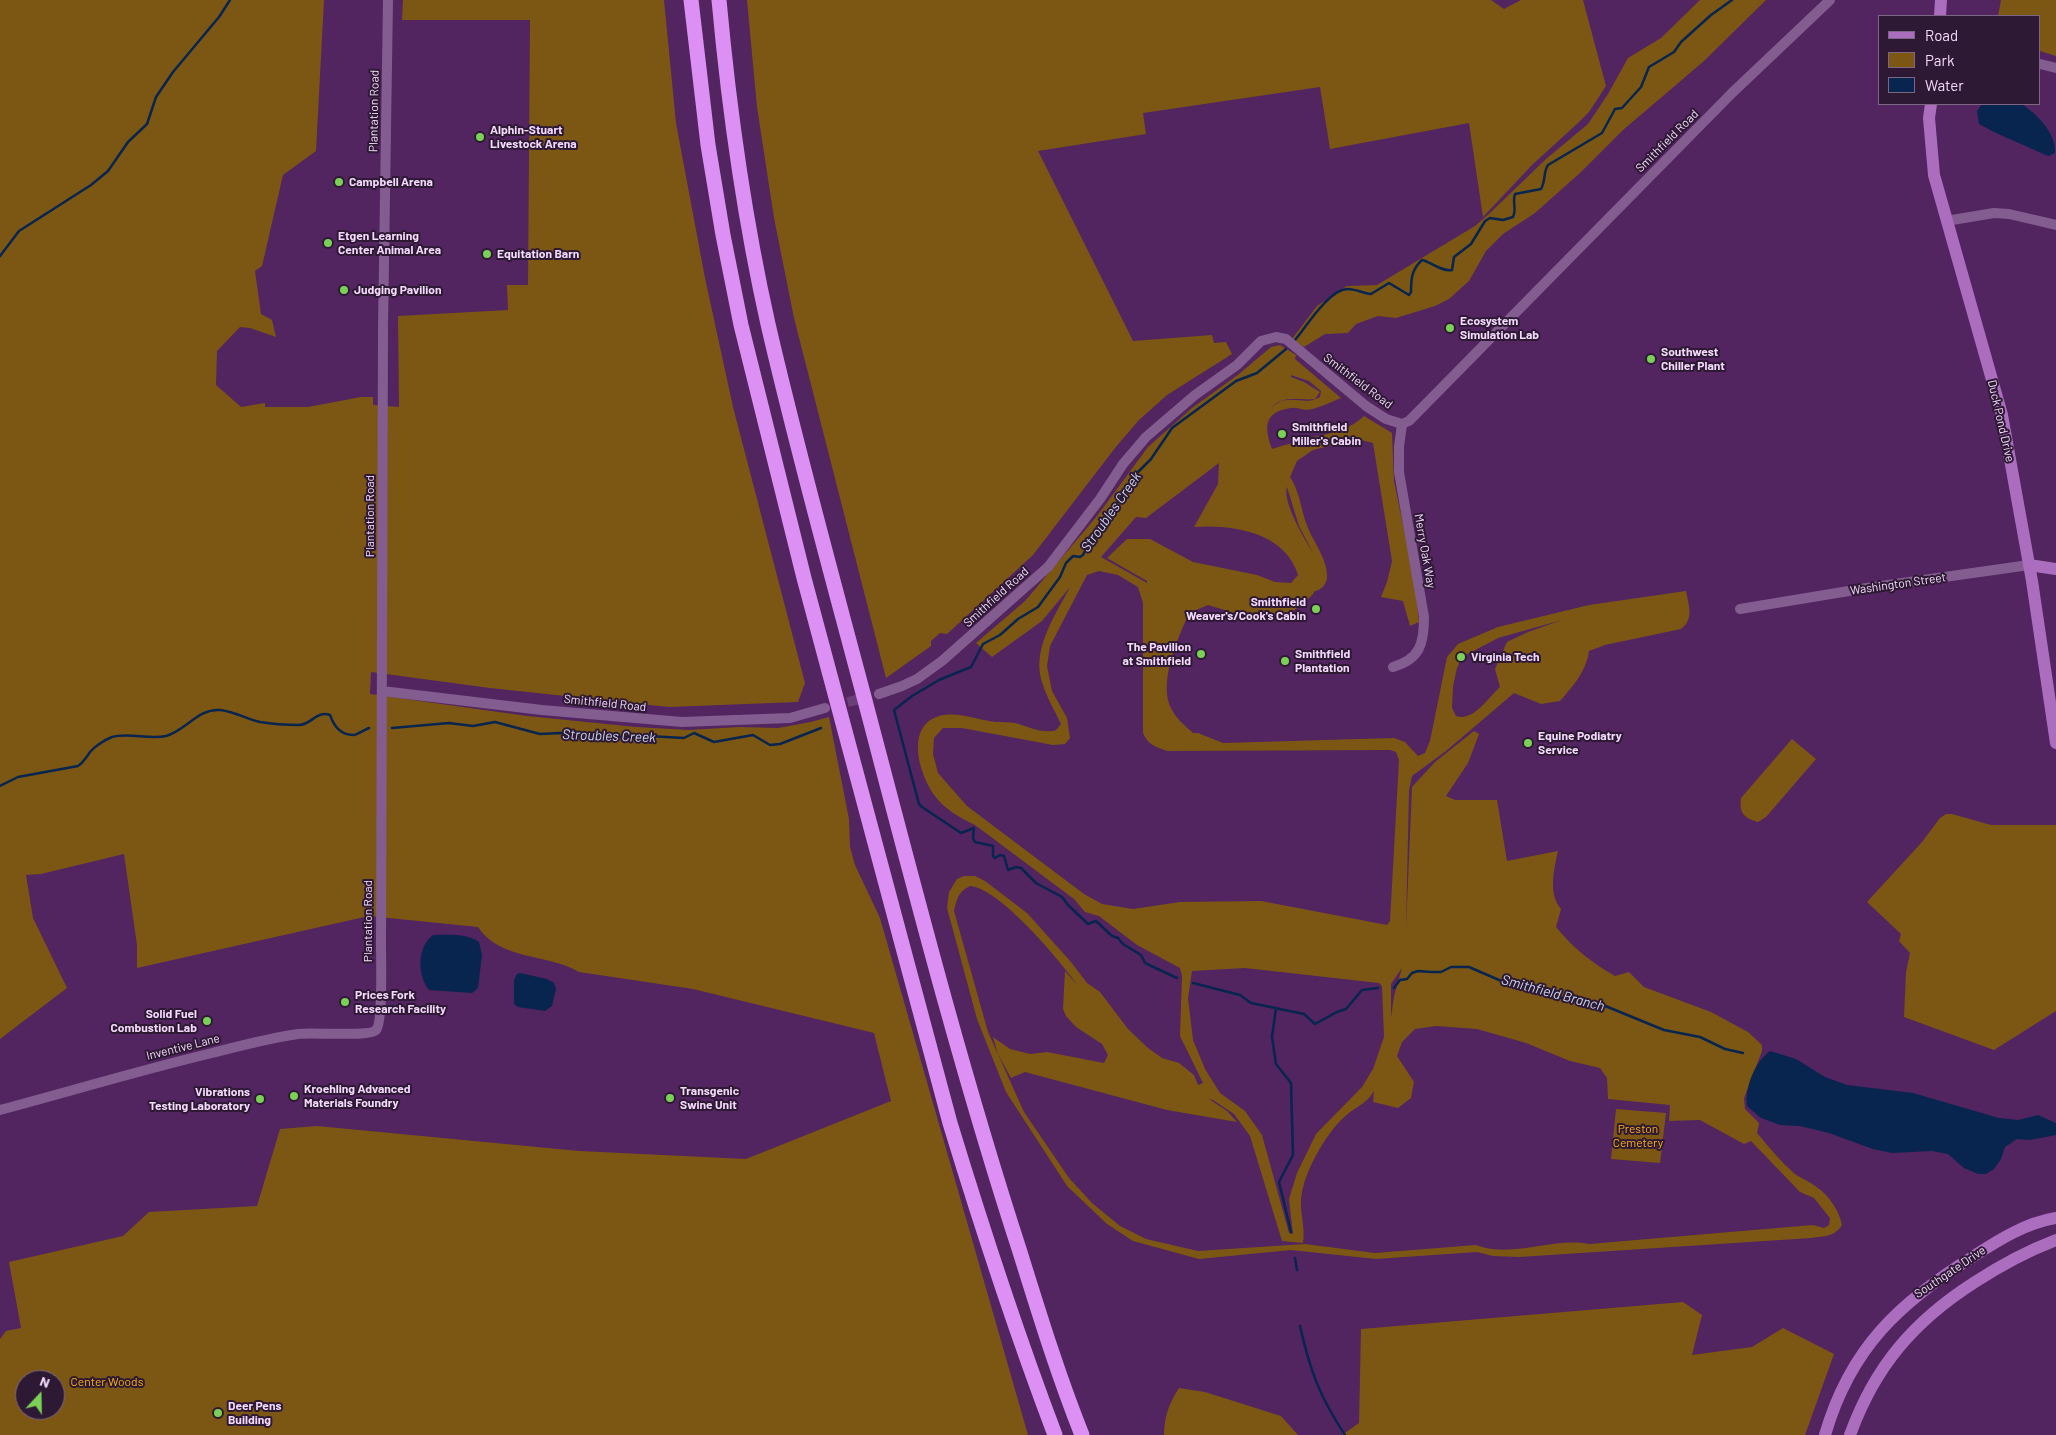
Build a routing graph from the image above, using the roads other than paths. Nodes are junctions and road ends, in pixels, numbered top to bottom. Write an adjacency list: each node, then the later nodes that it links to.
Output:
1 (388, 0): 17 (street, Plantation Road)
2 (691, 0): 25 (highway)
3 (719, 0): 26 (highway)
4 (1830, 0): 12 (street, Smithfield Road)
5 (1941, 0): 6 (street)
6 (1940, 15)
7 (2041, 64): 8 (street)
8 (2056, 68)
9 (1931, 105): 10 (street, Duck Pond Drive)
10 (1946, 221): 11 (street); 13 (street, Duck Pond Drive)
11 (2056, 225)
12 (1402, 424): 16 (street, Merry Oak Way); 18 (street, Smithfield Road)
13 (2029, 565): 14 (street, Washington Street); 15 (street, Washington Street); 20 (street, Duck Pond Drive)
14 (2056, 569)
15 (1740, 609)
16 (1393, 667)
17 (382, 691): 19 (street, Smithfield Road); 21 (street, Plantation Road)
18 (879, 694)
19 (824, 708)
20 (2056, 743)
21 (376, 1031): 22 (street, Inventive Lane)
22 (0, 1110)
23 (2054, 1218): 27 (street, Southgate Drive)
24 (2056, 1240): 28 (street, Southgate Drive)
25 (1055, 1435)
26 (1082, 1435)
27 (1825, 1435)
28 (1850, 1435)

